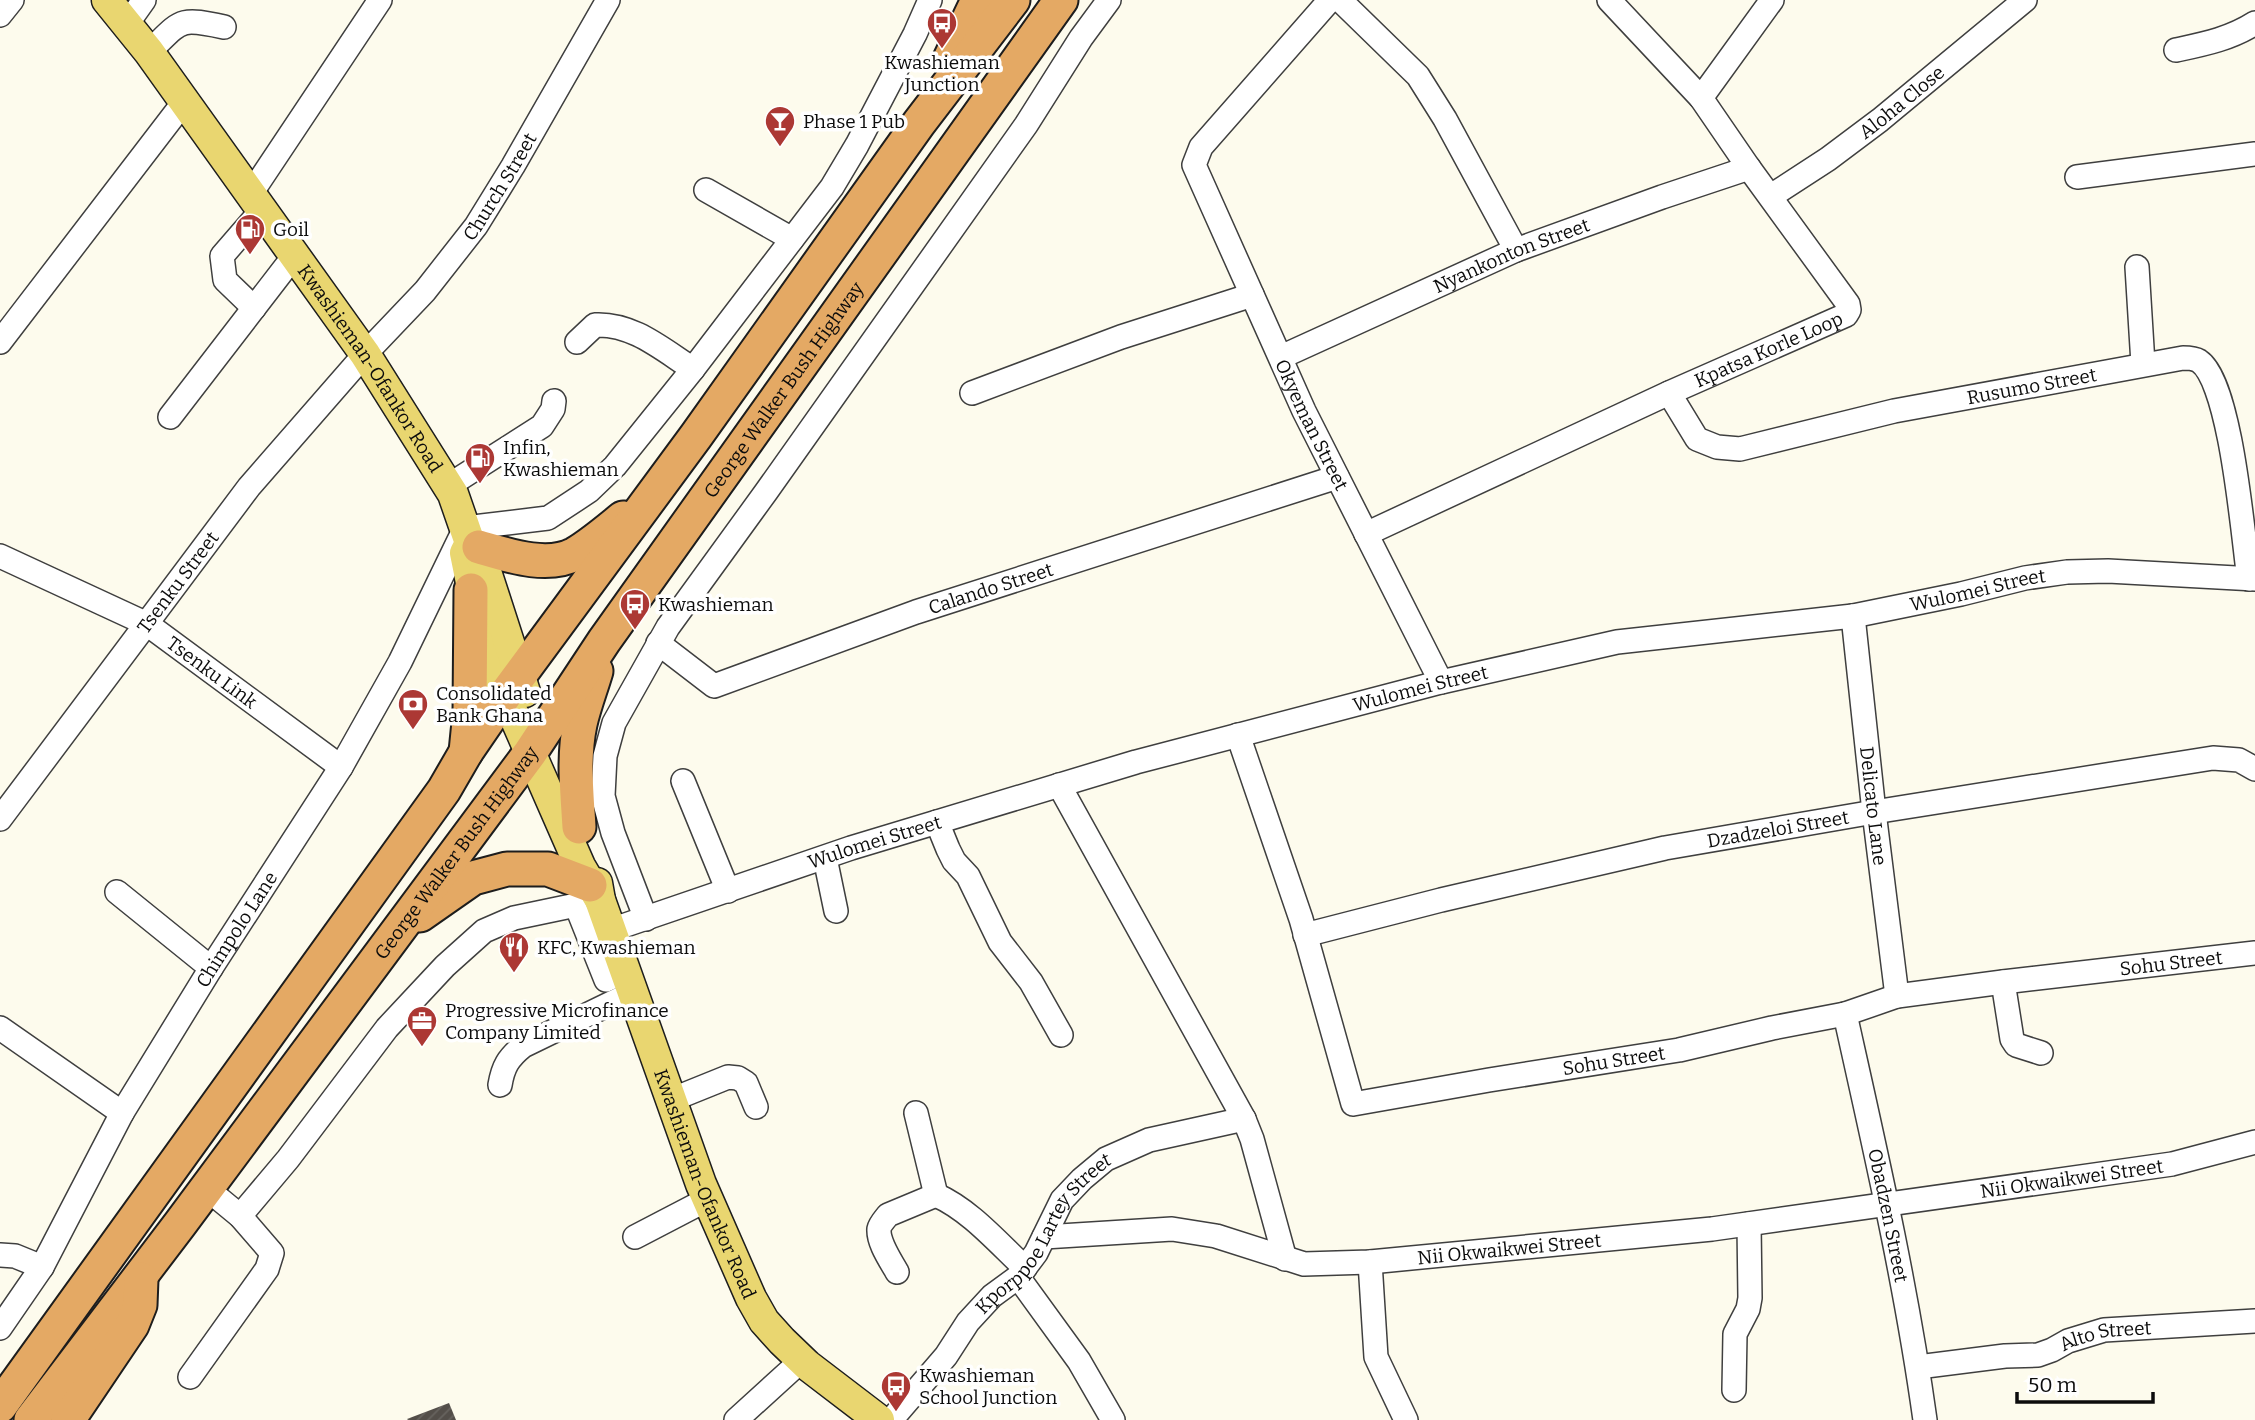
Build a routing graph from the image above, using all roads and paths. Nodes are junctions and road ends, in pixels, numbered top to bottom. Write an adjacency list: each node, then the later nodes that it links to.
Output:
1 (12, 0): 16 (street)
2 (107, 0): 18 (main road, Kwashieman-Ofankor Road)
3 (144, 0): 18 (street)
4 (380, 0): 30 (street)
5 (608, 0): 39 (street, Church Street)
6 (930, 0): 31 (street)
7 (978, 0): 24 (highway)
8 (1013, 0): 24 (highway)
9 (1061, 0): 57 (highway, George Walker Bush Highway)
10 (1109, 0): 58 (street)
11 (1330, 0): 35 (street, Okyeman Street)
12 (1340, 0): 32 (street)
13 (1609, 0): 22 (street, Kpatsa Korle Loop)
14 (1772, 0): 22 (street)
15 (2025, 1): 29 (street, Aloha Close)
16 (0, 15)
17 (2255, 23): 20 (street)
18 (127, 24): 21 (main road, Kwashieman-Ofankor Road)
19 (224, 27): 21 (street)
20 (2176, 50)
21 (149, 52): 23 (main road, Kwashieman-Ofankor Road)
22 (1701, 98): 26 (street, Kpatsa Korle Loop)
23 (184, 102): 30 (main road, Kwashieman-Ofankor Road); 37 (street)
24 (919, 123): 49 (highway)
25 (2255, 154): 27 (street)
26 (1749, 168): 29 (street, Kpatsa Korle Loop); 32 (street, Nyankonton Street)
27 (2077, 177)
28 (706, 190): 31 (street)
29 (1771, 196): 44 (street, Kpatsa Korle Loop)
30 (256, 203): 33 (main road, Kwashieman-Ofankor Road); 36 (street)
31 (792, 239): 42 (street)
32 (1516, 250): 40 (street, Nyankonton Street)
33 (294, 256): 36 (street); 39 (main road, Kwashieman-Ofankor Road)
34 (2137, 267): 41 (street)
35 (1252, 295): 40 (street, Okyeman Street); 43 (street)
36 (254, 308): 46 (street)
37 (0, 342)
38 (577, 342): 42 (street)
39 (365, 354): 48 (main road, Kwashieman-Ofankor Road); 56 (street, Tsenku Street)
40 (1281, 357): 47 (street, Okyeman Street)
41 (2143, 364): 44 (street, Rusumo Street); 53 (street, Rusumo Street)
42 (693, 369): 51 (street)
43 (972, 393)
44 (1669, 393): 50 (street, Kpatsa Korle Loop)
45 (554, 401): 48 (street)
46 (170, 417)
47 (1337, 477): 50 (street, Okyeman Street); 58 (street, Calando Street)
48 (448, 486): 51 (main road, Kwashieman-Ofankor Road)
49 (653, 495): 51 (highway); 60 (highway)
50 (1366, 534): 59 (street, Okyeman Street)
51 (471, 540): 54 (main road, Kwashieman-Ofankor Road); 60 (main road, Kwashieman-Ofankor Road); 64 (street, Chimpolo Lane)
52 (0, 556): 56 (street, Tsenku Link)
53 (2252, 579): 55 (street, Wulomei Street)
54 (471, 590): 60 (main road, Kwashieman-Ofankor Road); 63 (highway)
55 (1853, 616): 59 (street, Wulomei Street); 68 (street, Delicato Lane)
56 (147, 624): 64 (street, Tsenku Link); 69 (street, Tsenku Street)
57 (604, 641): 62 (highway, George Walker Bush Highway); 71 (highway)
58 (658, 643): 77 (street)
59 (1441, 682): 61 (street, Wulomei Street)
60 (512, 686): 62 (main road, Kwashieman-Ofankor Road); 63 (highway)
61 (1238, 735): 67 (street, Wulomei Street); 79 (street, Sohu Street)
62 (536, 743): 71 (main road, Kwashieman-Ofankor Road); 75 (main road, Kwashieman-Ofankor Road); 80 (highway, George Walker Bush Highway)
63 (466, 752): 118 (highway)
64 (341, 767): 82 (street, Chimpolo Lane)
65 (2255, 769): 68 (street, Dzadzeloi Street)
66 (682, 781): 73 (street)
67 (1059, 785): 70 (street, Wulomei Street); 95 (street)
68 (1874, 812): 79 (street, Dzadzeloi Street); 85 (street, Delicato Lane)
69 (0, 819)
70 (937, 822): 72 (street, Wulomei Street); 88 (street)
71 (579, 827): 75 (main road, Kwashieman-Ofankor Road)
72 (825, 858): 73 (street, Wulomei Street); 76 (street)
73 (727, 891): 77 (street, Wulomei Street)
74 (117, 892): 82 (street)
75 (589, 897): 78 (main road, Kwashieman-Ofankor Road); 80 (highway); 83 (street); 101 (street)
76 (836, 911)
77 (646, 919): 78 (street, Wulomei Street)
78 (611, 930): 83 (main road, Kwashieman-Ofankor Road)
79 (1305, 935): 86 (street, Sohu Street)
80 (384, 947): 97 (highway, George Walker Bush Highway)
81 (2255, 953): 84 (street, Sohu Street)
82 (211, 968): 93 (street, Chimpolo Lane)
83 (629, 982): 90 (street); 91 (main road, Kwashieman-Ofankor Road)
84 (2003, 982): 85 (street, Sohu Street); 89 (street)
85 (1898, 996): 86 (street, Sohu Street)
86 (1845, 1014): 100 (street, Obadzen Street)
87 (0, 1028): 93 (street)
88 (1061, 1035)
89 (2041, 1053)
90 (500, 1085)
91 (671, 1100): 92 (street); 99 (main road, Kwashieman-Ofankor Road)
92 (756, 1107)
93 (122, 1113): 108 (street, Chimpolo Lane)
94 (916, 1113): 98 (street)
95 (1244, 1119): 104 (street, Kporppoe Lartey Street); 106 (street)
96 (2255, 1142): 100 (street, Nii Okwaikwei Street)
97 (206, 1188): 101 (street); 111 (highway, George Walker Bush Highway)
98 (936, 1195): 109 (street); 110 (street)
99 (708, 1199): 103 (street); 114 (main road, Kwashieman-Ofankor Road)
100 (1887, 1205): 102 (street, Nii Okwaikwei Street); 115 (street, Obadzen Street)
101 (240, 1216): 116 (street)
102 (1749, 1224): 107 (street, Nii Okwaikwei Street); 117 (street)
103 (635, 1237)
104 (1044, 1237): 106 (street, Nii Okwaikwei Street); 110 (street, Kporppoe Lartey Street)
105 (0, 1255): 108 (street)
106 (1285, 1259): 107 (street, Nii Okwaikwei Street)
107 (1370, 1262): 125 (street)
108 (42, 1267): 113 (street, Chimpolo Lane)
109 (897, 1272)
110 (1021, 1272): 123 (street, Kporppoe Lartey Street); 124 (street)
111 (141, 1274): 119 (highway, George Walker Bush Highway); 120 (highway)
112 (2255, 1321): 115 (street, Alto Street)
113 (0, 1328)
114 (802, 1360): 121 (street); 122 (main road, Kwashieman-Ofankor Road)
115 (1917, 1367): 126 (street, Obadzen Street)
116 (190, 1377)
117 (1734, 1390)
118 (0, 1406)
119 (31, 1420)
120 (68, 1420)
121 (736, 1420)
122 (879, 1420)
123 (891, 1420)
124 (1113, 1420)
125 (1406, 1420)
126 (1924, 1420)

